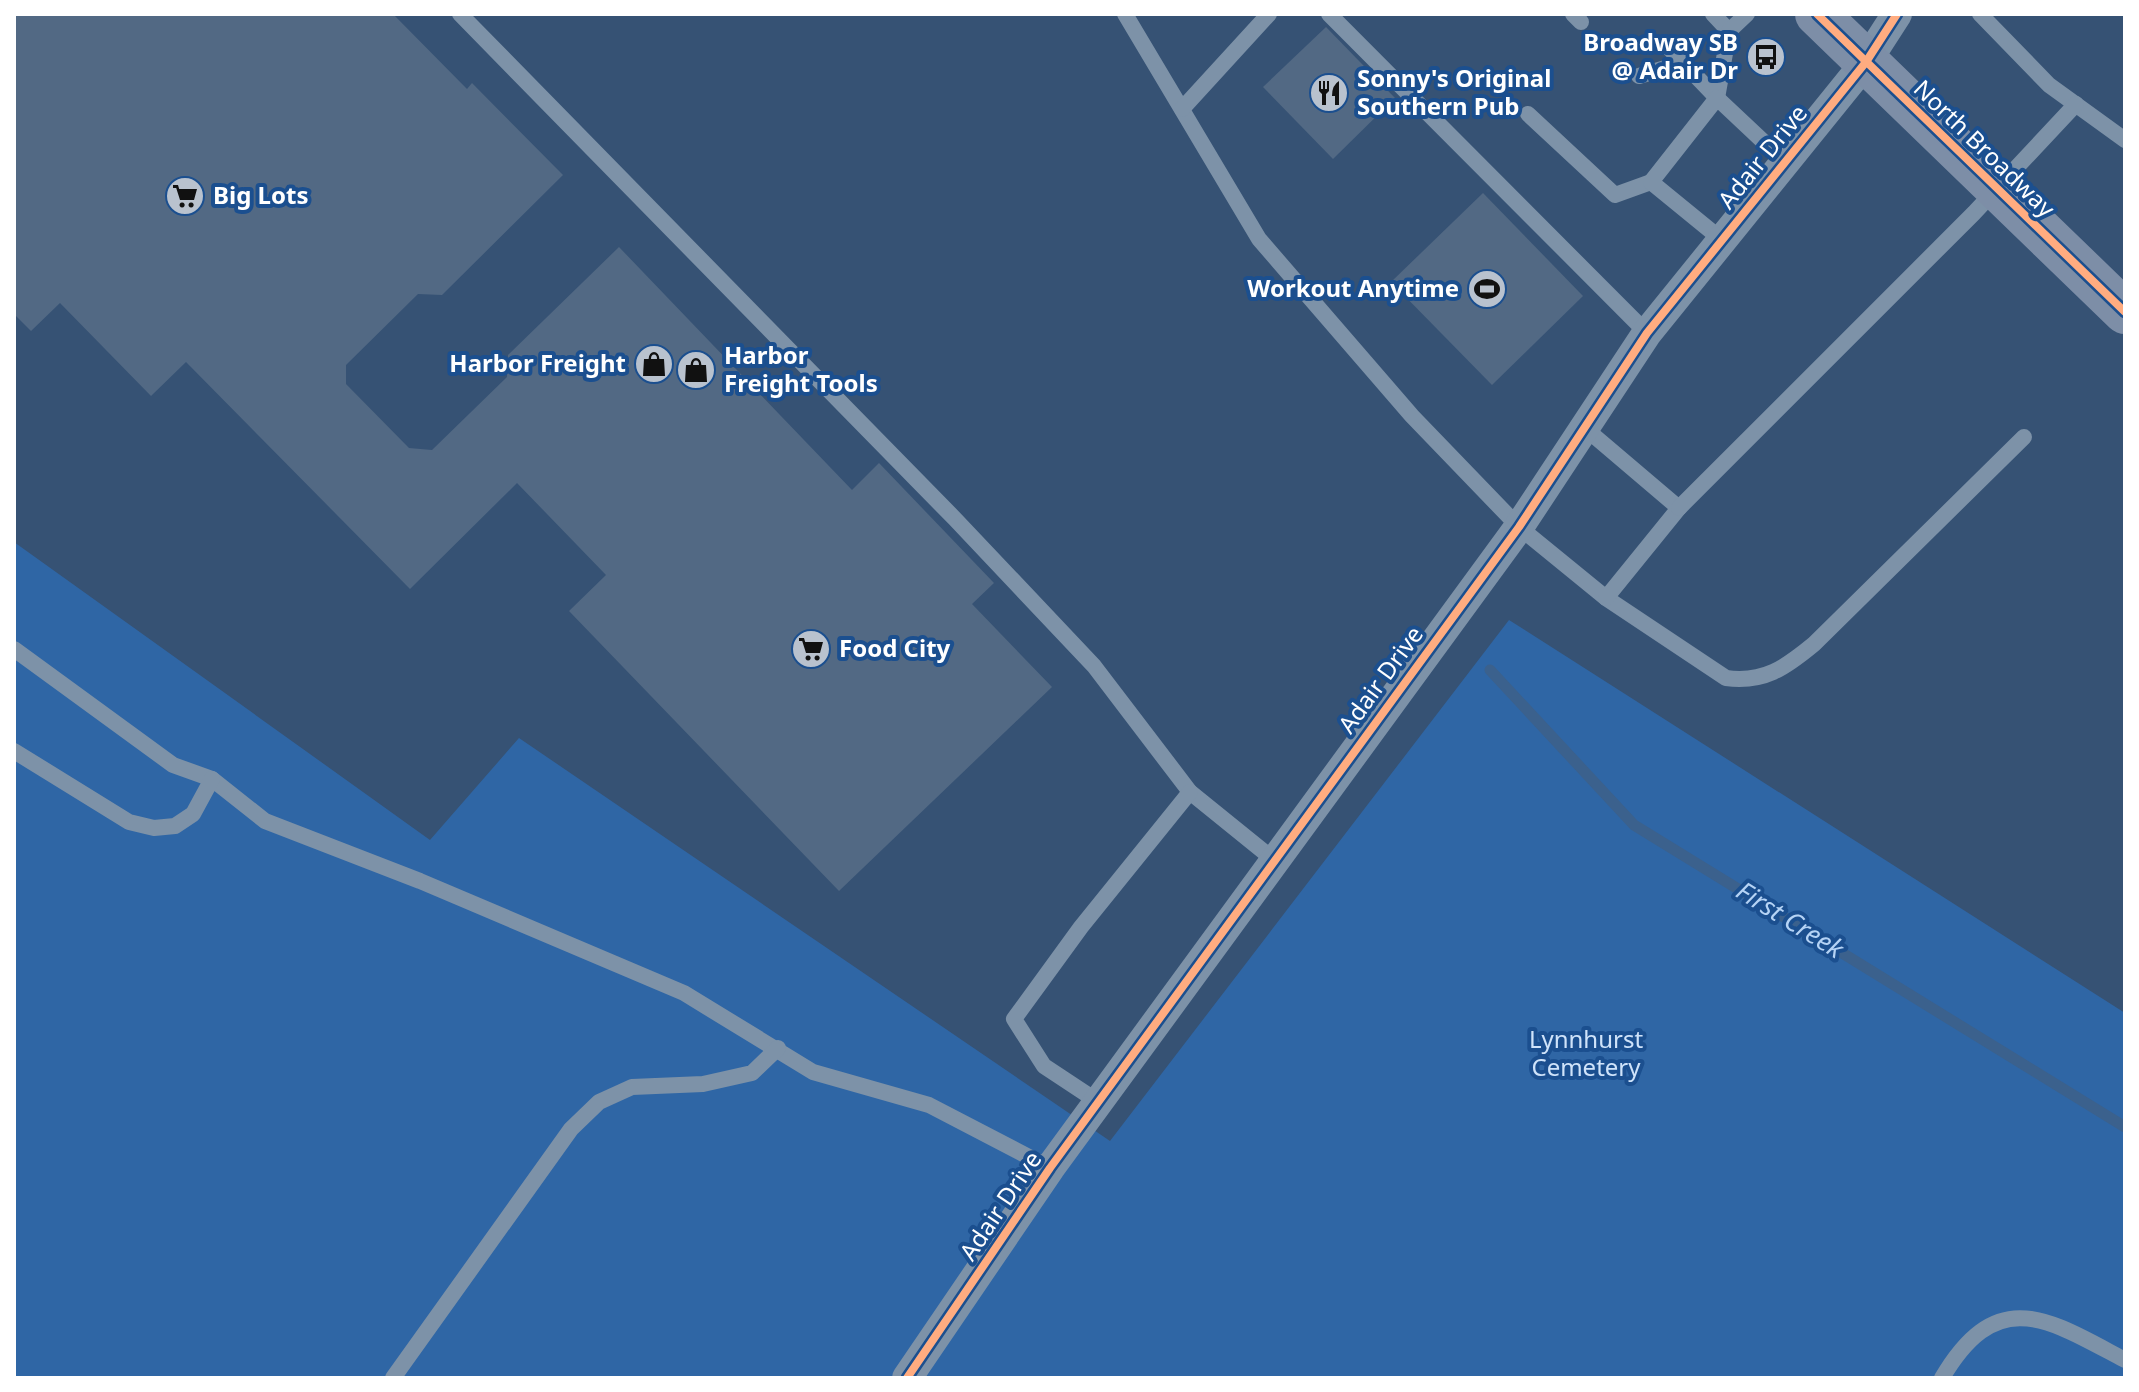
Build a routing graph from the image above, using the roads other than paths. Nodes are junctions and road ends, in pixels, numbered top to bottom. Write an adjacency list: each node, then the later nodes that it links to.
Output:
1 (460, 14): 34 (lane)
2 (1125, 14): 17 (lane)
3 (1269, 14): 17 (lane)
4 (1329, 14): 25 (lane)
5 (1713, 14): 10 (lane)
6 (1747, 14): 10 (lane)
7 (1817, 14): 12 (main road, North Broadway)
8 (1897, 14): 12 (street, Adair Drive)
9 (1980, 14): 16 (lane)
10 (1729, 31): 15 (lane)
11 (1669, 48): 13 (lane)
12 (1866, 62): 20 (street, Adair Drive); 22 (main road, North Broadway)
13 (1682, 63): 14 (lane); 15 (lane)
14 (1639, 76)
15 (1717, 98): 20 (lane); 21 (lane)
16 (2076, 104): 19 (lane); 22 (lane)
17 (1182, 109): 29 (lane)
18 (1528, 114): 21 (lane)
19 (2125, 140)
20 (1785, 162): 23 (street, Adair Drive)
21 (1651, 182): 23 (lane)
22 (1995, 189): 24 (main road, North Broadway); 28 (lane)
23 (1722, 240): 25 (street, Adair Drive)
24 (2125, 312)
25 (1647, 333): 26 (street, Adair Drive)
26 (1586, 429): 28 (lane); 29 (street, Adair Drive)
27 (2024, 437): 30 (lane)
28 (1679, 508): 30 (lane)
29 (1519, 527): 30 (lane); 35 (street, Adair Drive)
30 (1606, 598)
31 (14, 649): 33 (lane)
32 (14, 751): 33 (lane)
33 (212, 779): 36 (lane)
34 (1190, 792): 35 (lane); 37 (lane)
35 (1274, 860): 37 (street, Adair Drive)
36 (778, 1048): 38 (lane); 40 (lane)
37 (1100, 1103): 38 (street, Adair Drive)
38 (1050, 1168): 41 (street, Adair Drive)
39 (2125, 1360): 42 (lane)
40 (393, 1378)
41 (907, 1378)
42 (1942, 1378)

